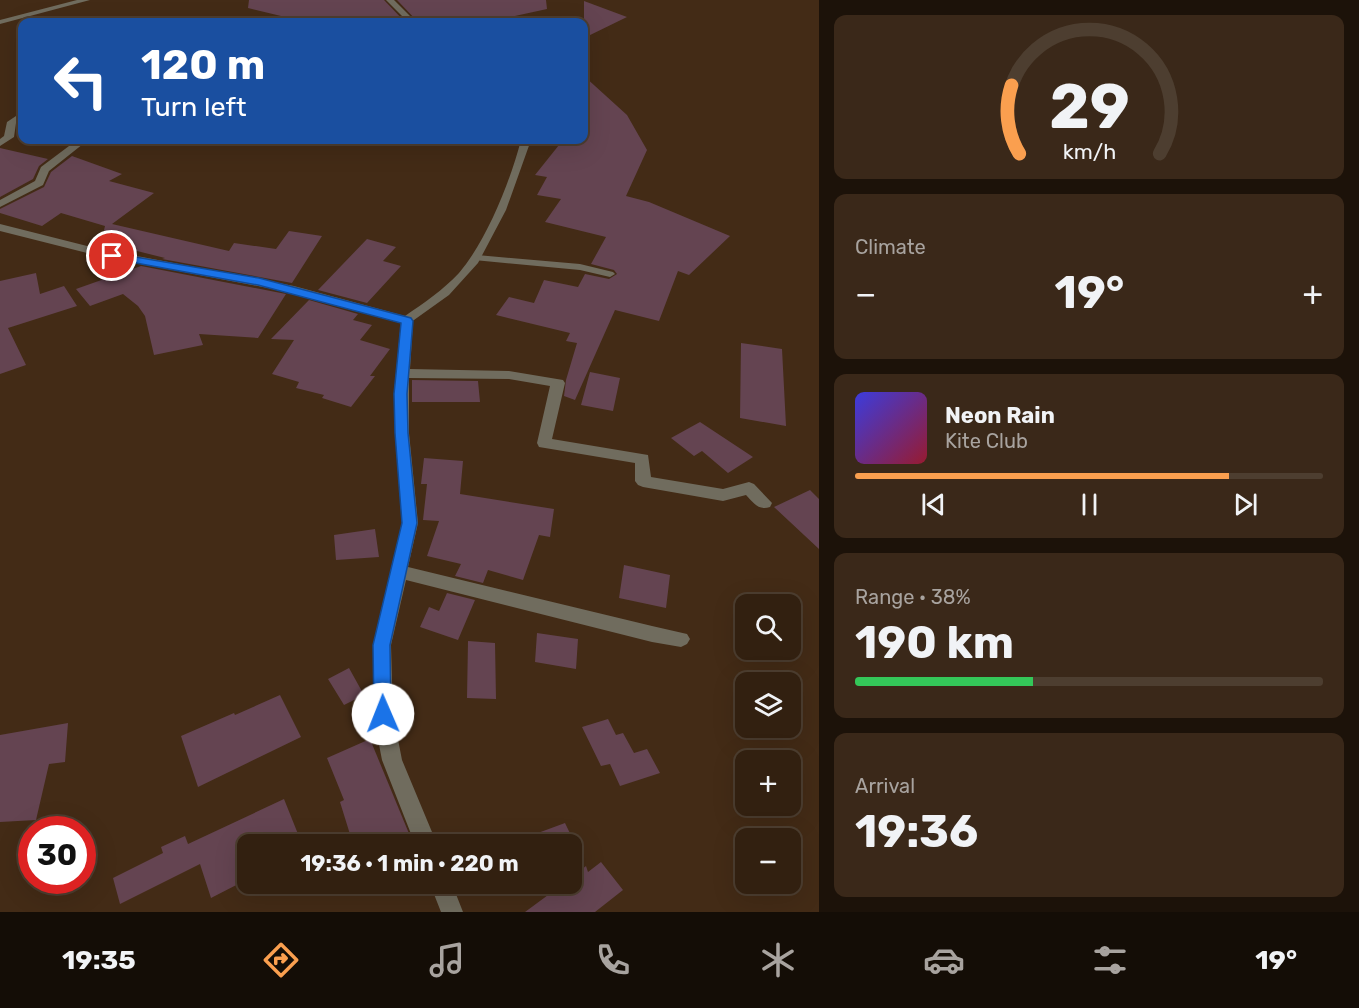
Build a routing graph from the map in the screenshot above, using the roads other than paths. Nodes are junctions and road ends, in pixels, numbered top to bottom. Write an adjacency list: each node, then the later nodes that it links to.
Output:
1 (86, 0): 4 (street)
2 (390, 0): 3 (street)
3 (408, 18)
4 (0, 22)
5 (18, 118): 6 (street)
6 (0, 143)
7 (78, 144): 9 (street)
8 (525, 144): 11 (street)
9 (0, 204)
10 (0, 227): 13 (street)
11 (477, 258): 12 (lane); 13 (street)
12 (610, 274)
13 (407, 321): 14 (street)
14 (402, 373): 15 (street); 16 (street)
15 (764, 503)
16 (398, 571): 17 (street); 18 (street)
17 (681, 639)
18 (422, 834)
19 (445, 894): 20 (street)
20 (452, 912)

